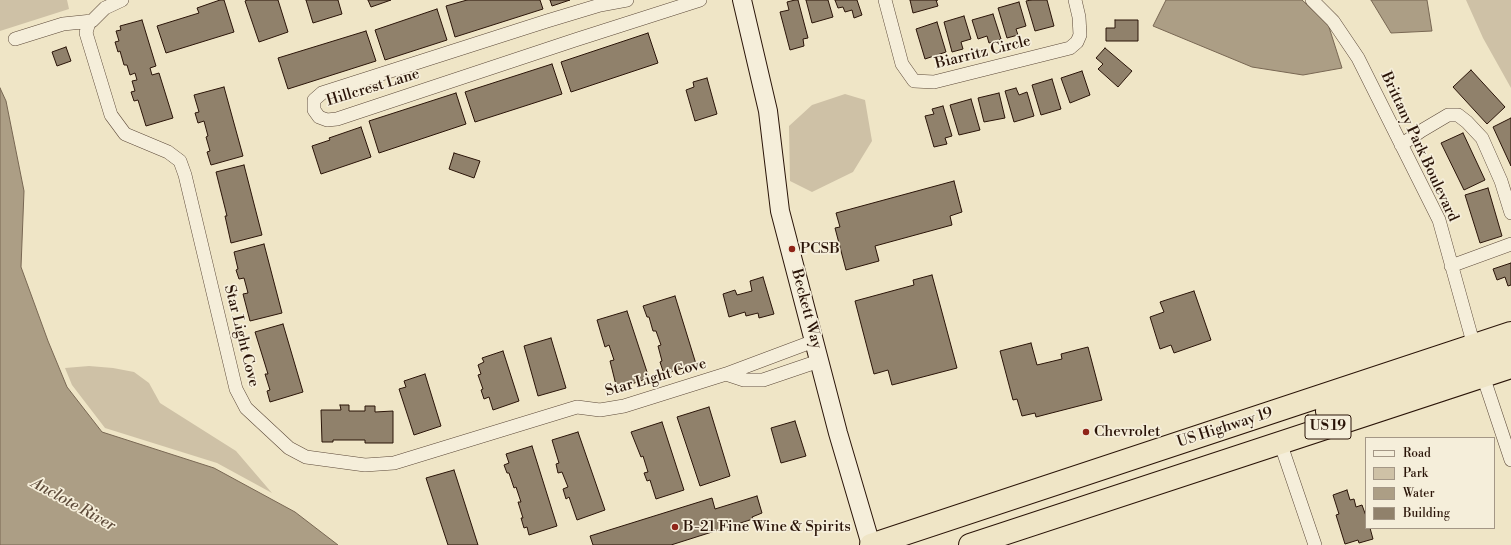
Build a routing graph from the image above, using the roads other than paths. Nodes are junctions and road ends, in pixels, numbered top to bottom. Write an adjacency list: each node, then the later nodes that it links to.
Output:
1 (122, 0): 8 (street)
2 (627, 0): 3 (street, Hillcrest Lane)
3 (700, 0)
4 (742, 0): 15 (street, Beckett Way)
5 (885, 0): 6 (street, Biarritz Circle)
6 (1075, 0)
7 (1312, 0): 10 (street, Brittany Park Boulevard)
8 (89, 22): 9 (street); 20 (street, Star Light Cove)
9 (15, 39)
10 (1401, 145): 11 (street); 13 (street, Brittany Park Boulevard)
11 (1511, 213)
12 (1511, 244): 13 (street)
13 (1451, 266): 16 (street, Brittany Park Boulevard)
14 (1511, 333): 16 (highway, US Highway 19 / US 19)
15 (814, 341): 18 (street, Beckett Way); 20 (street, Star Light Cove)
16 (1474, 346): 22 (highway); 24 (highway, US Highway 19 / US 19)
17 (1511, 350): 21 (highway)
18 (819, 361): 20 (street, Star Light Cove); 24 (street, Beckett Way)
19 (1511, 367): 21 (highway, US Highway 19 / US 19)
20 (726, 374)
21 (1483, 376): 22 (highway, US Highway 19 / US 19); 23 (street)
22 (1280, 442): 25 (highway, US Highway 19 / US 19); 26 (street)
23 (1511, 460)
24 (871, 545)
25 (970, 545)
26 (1315, 545)

